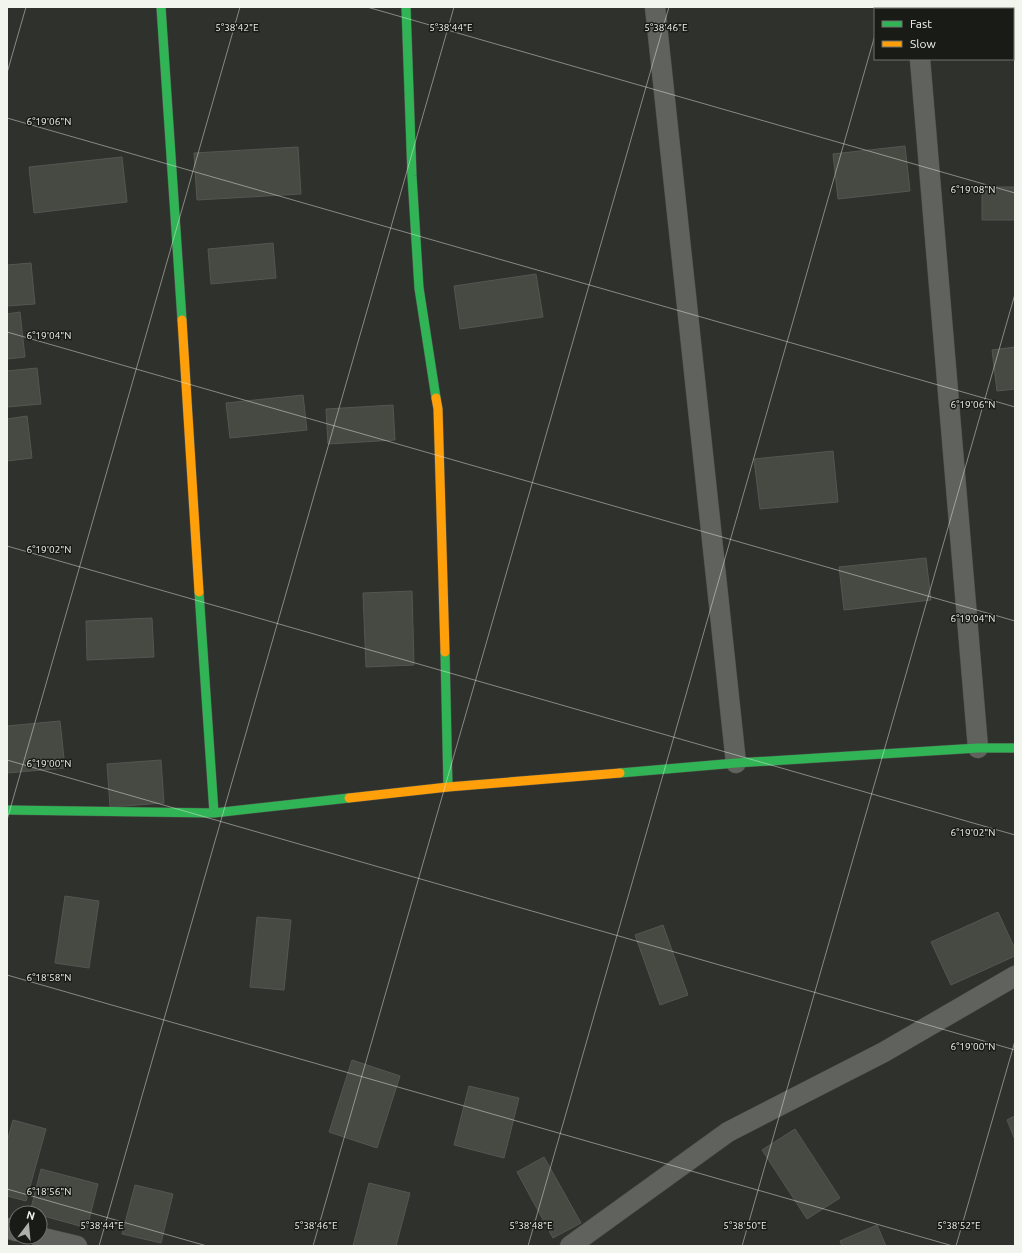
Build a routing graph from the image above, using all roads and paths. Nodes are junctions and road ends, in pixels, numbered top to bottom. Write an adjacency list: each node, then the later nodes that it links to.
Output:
1 (161, 7): 10 (street)
2 (406, 7): 8 (street)
3 (655, 7): 7 (street)
4 (920, 60): 5 (street)
5 (978, 748): 6 (street); 7 (street)
6 (1015, 748)
7 (736, 763): 8 (street)
8 (448, 787): 10 (street)
9 (7, 810): 10 (street)
10 (214, 813)
11 (1015, 976): 14 (street)
12 (48, 1240): 13 (street)
13 (65, 1245)
14 (570, 1246)

